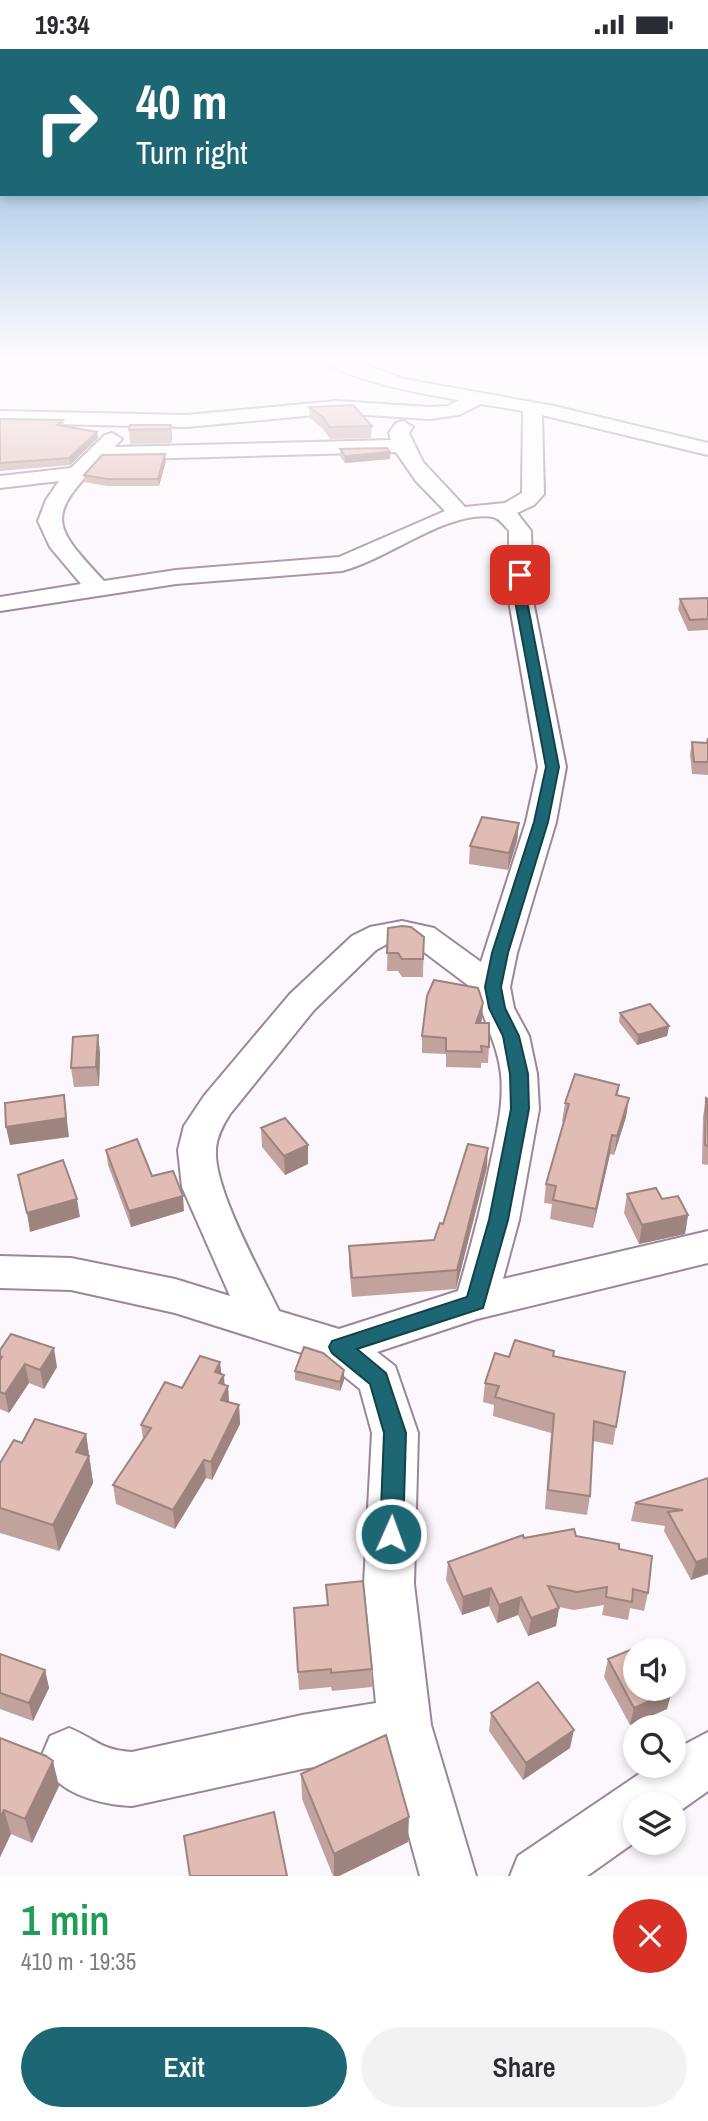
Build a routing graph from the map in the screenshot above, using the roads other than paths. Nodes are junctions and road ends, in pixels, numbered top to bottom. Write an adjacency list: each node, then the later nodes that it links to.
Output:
1 (110, 441): 7 (street)
2 (401, 441): 5 (street)
3 (532, 441): 10 (street)
4 (672, 441): 6 (street)
5 (402, 446): 7 (street); 11 (street)
6 (708, 450)
7 (96, 454): 8 (street)
8 (78, 473): 9 (street); 12 (street)
9 (0, 482)
10 (497, 510): 11 (street); 14 (street)
11 (460, 514): 12 (street)
12 (97, 588): 13 (street)
13 (0, 604)
14 (493, 987): 17 (street); 18 (street)
15 (708, 1247): 17 (street)
16 (0, 1272): 18 (street)
17 (476, 1302): 19 (street)
18 (263, 1323): 19 (street)
19 (339, 1347): 20 (street)
20 (405, 1725): 21 (street); 25 (street)
21 (69, 1755)
22 (708, 1759): 23 (street)
23 (660, 1792)
24 (623, 1817): 26 (street)
25 (448, 1876)
26 (538, 1876)

